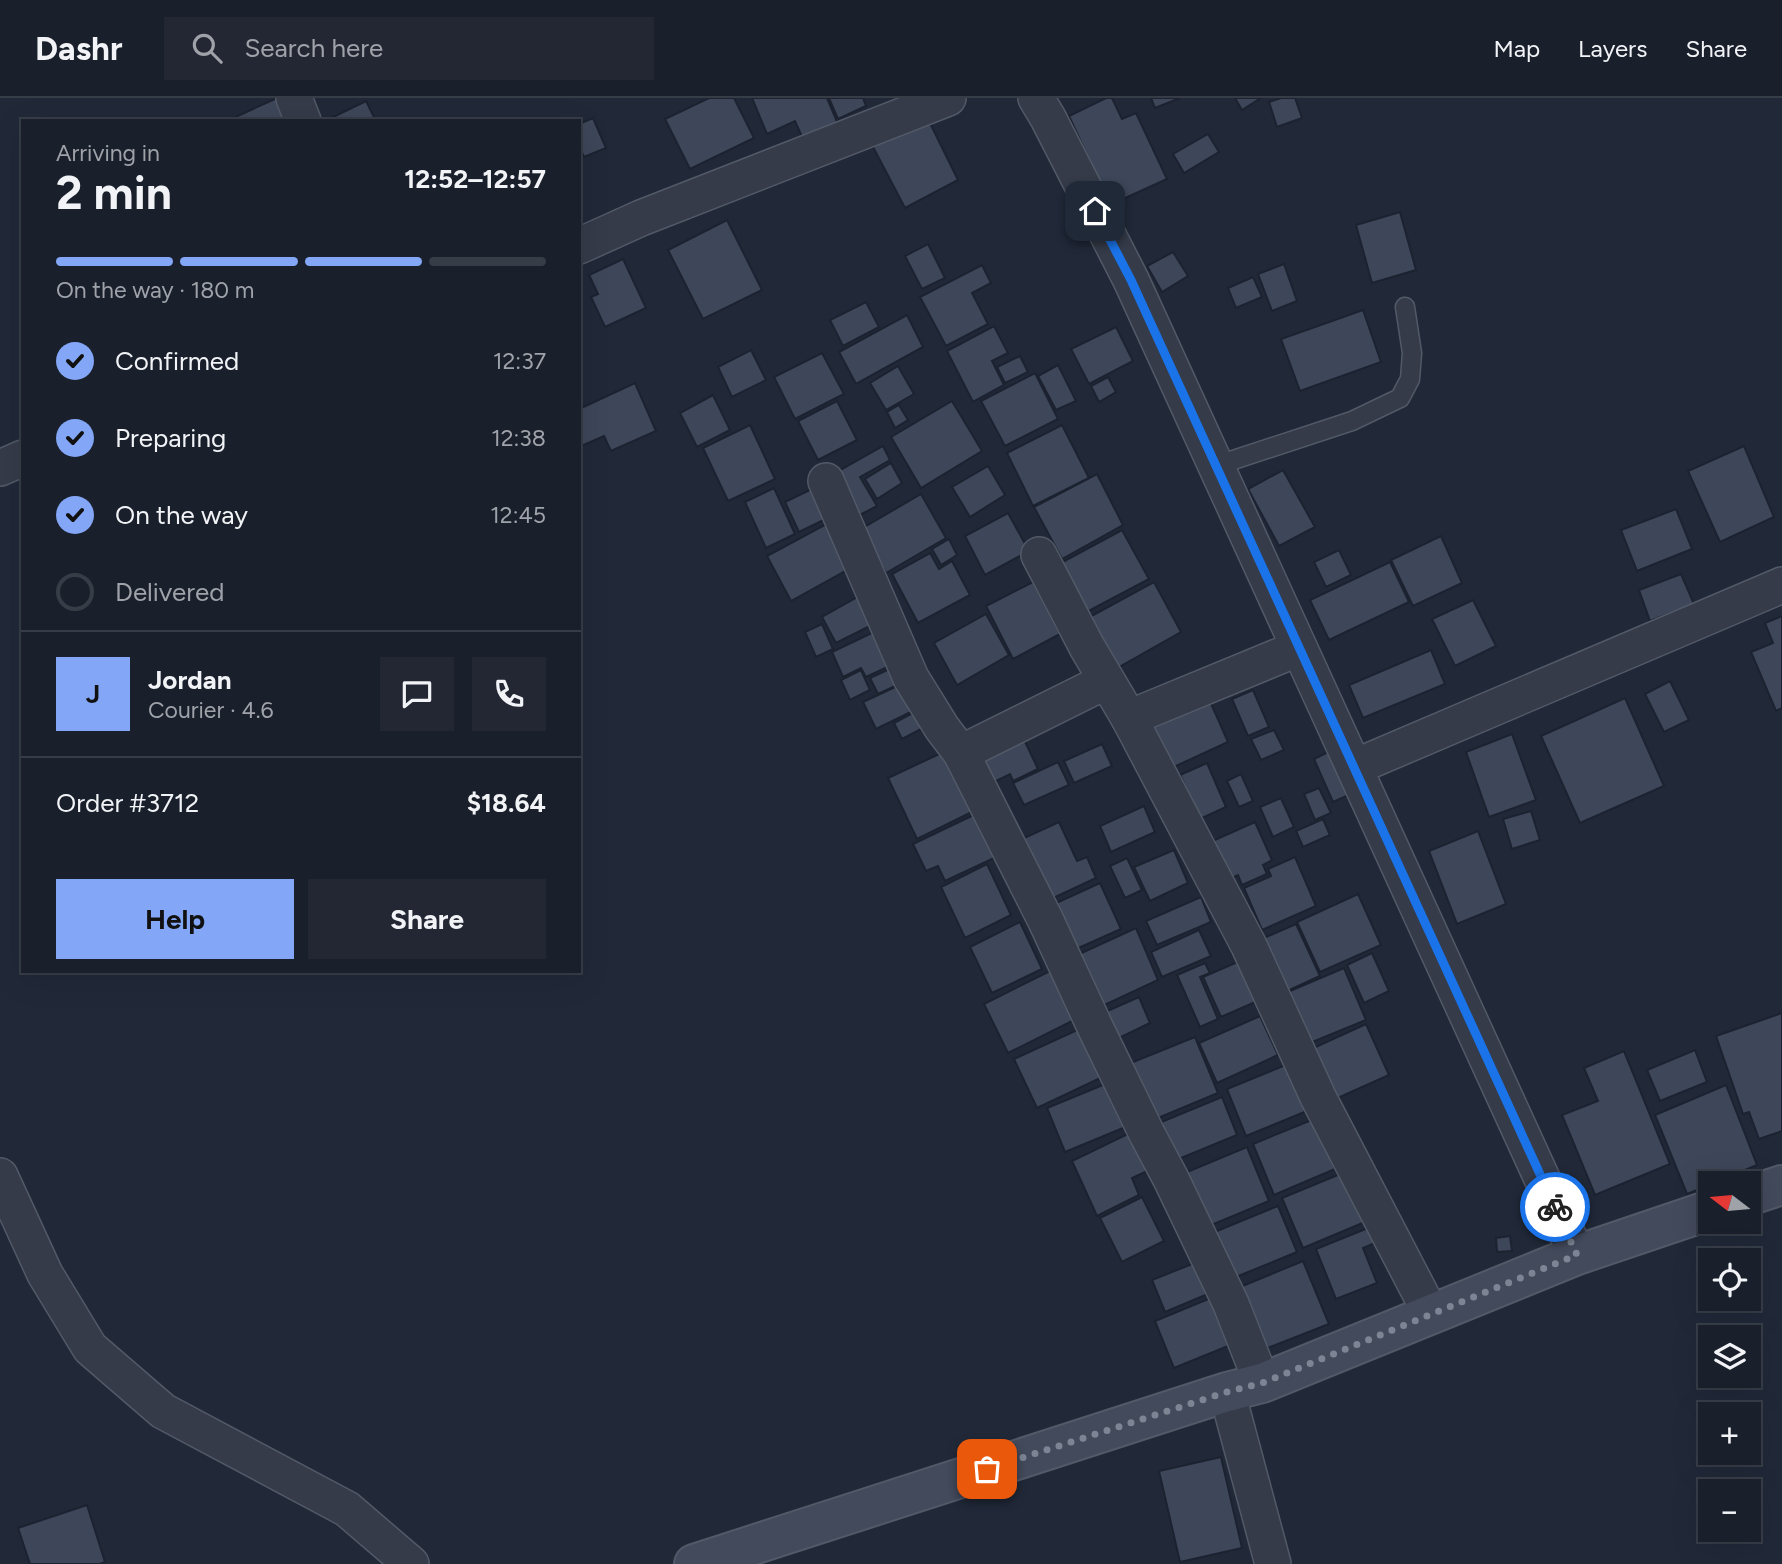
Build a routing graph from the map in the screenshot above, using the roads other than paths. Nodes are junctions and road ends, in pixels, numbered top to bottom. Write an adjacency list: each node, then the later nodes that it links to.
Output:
1 (294, 98): 4 (street)
2 (948, 98): 5 (street)
3 (1036, 98): 8 (street)
4 (302, 119)
5 (581, 245)
6 (1405, 307): 8 (lane)
7 (21, 459): 9 (street)
8 (1215, 466): 13 (street)
9 (0, 468)
10 (825, 481): 16 (street)
11 (1039, 555): 14 (street)
12 (1782, 585): 17 (street)
13 (1299, 648): 15 (street); 17 (street)
14 (1106, 681): 15 (street); 16 (street)
15 (1129, 718): 23 (street)
16 (961, 753): 24 (street)
17 (1355, 767): 22 (street)
18 (0, 1176): 25 (street)
19 (1782, 1185): 20 (street)
20 (1761, 1192)
21 (1698, 1214): 22 (street)
22 (1577, 1255): 23 (street)
23 (1431, 1314): 24 (street)
24 (1244, 1388): 26 (street); 27 (street)
25 (411, 1564)
26 (694, 1564)
27 (1273, 1564)

